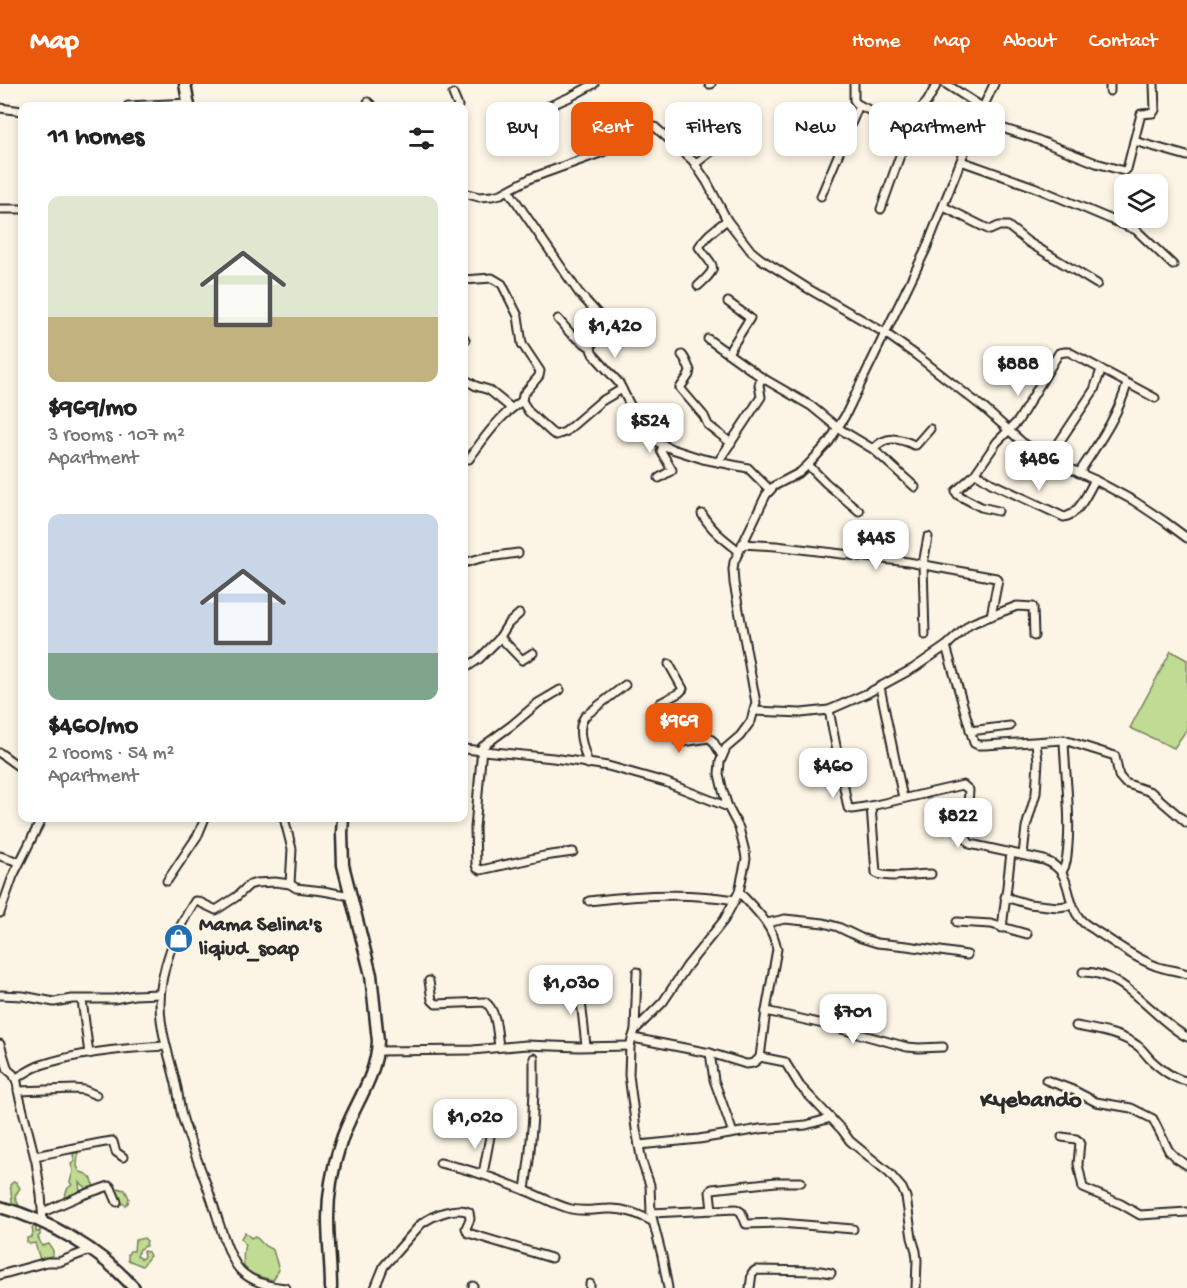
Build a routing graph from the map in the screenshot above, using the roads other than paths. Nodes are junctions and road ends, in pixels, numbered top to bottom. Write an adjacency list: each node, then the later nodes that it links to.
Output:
1 (186, 84): 9 (street)
2 (594, 84): 11 (street)
3 (854, 84): 15 (street)
4 (937, 84): 12 (street)
5 (946, 84): 13 (street)
6 (994, 84): 14 (street)
7 (1154, 84): 20 (street)
8 (453, 94): 10 (street)
9 (189, 102)
10 (456, 102)
11 (559, 102)
12 (927, 102)
13 (974, 102)
14 (985, 102)
15 (859, 105): 18 (street); 29 (street)
16 (0, 108): 17 (street)
17 (18, 110)
18 (869, 110)
19 (1005, 129): 20 (street)
20 (1134, 141): 24 (street)
21 (706, 156): 26 (street)
22 (900, 156): 33 (street)
23 (963, 156): 25 (street)
24 (1187, 156)
25 (961, 161): 30 (street); 35 (street)
26 (695, 165): 27 (street); 34 (street)
27 (509, 190): 28 (street); 43 (street)
28 (468, 194)
29 (821, 196)
30 (944, 207): 37 (street); 41 (street)
31 (0, 209): 32 (street)
32 (18, 209)
33 (881, 209)
34 (727, 220): 38 (street); 41 (street)
35 (1173, 265)
36 (468, 280): 52 (street)
37 (1097, 284)
38 (698, 286)
39 (728, 302): 44 (street)
40 (558, 319): 43 (street)
41 (885, 333): 54 (street); 56 (street)
42 (708, 339): 44 (street)
43 (590, 346): 50 (street)
44 (728, 353): 47 (street)
45 (682, 355): 57 (street)
46 (1101, 370): 49 (street); 56 (street); 61 (street)
47 (761, 377): 54 (street); 57 (street)
48 (468, 381): 53 (street)
49 (1127, 384): 51 (street); 65 (street)
50 (622, 388): 52 (street); 58 (street)
51 (1155, 398)
52 (522, 401): 53 (street)
53 (511, 408): 60 (street)
54 (838, 428): 59 (street); 63 (street)
55 (930, 429): 59 (street)
56 (1009, 430): 61 (street); 64 (street)
57 (731, 443): 62 (street)
58 (664, 445): 62 (street); 66 (street)
59 (873, 448): 68 (street)
60 (469, 459)
61 (1048, 459): 65 (street)
62 (718, 462): 69 (street)
63 (808, 465): 69 (street); 70 (street)
64 (976, 473): 67 (street); 71 (street)
65 (1078, 473): 67 (street)
66 (659, 478)
67 (1095, 480): 74 (street)
68 (915, 487)
69 (770, 490): 75 (street)
70 (859, 511)
71 (998, 512)
72 (702, 514): 75 (street)
73 (928, 537): 78 (street)
74 (1187, 538)
75 (741, 547): 78 (street); 92 (street)
76 (518, 553): 77 (street)
77 (468, 562)
78 (923, 564): 80 (street); 81 (street)
79 (519, 614): 82 (street)
80 (991, 616): 83 (street); 84 (street)
81 (925, 635)
82 (500, 636): 85 (street); 87 (street)
83 (1034, 636)
84 (946, 646): 89 (street); 94 (street)
85 (533, 653)
86 (669, 664): 100 (street)
87 (468, 666)
88 (625, 685): 101 (street)
89 (880, 687): 91 (street); 103 (street)
90 (560, 690): 98 (street)
91 (829, 710): 92 (street); 104 (street)
92 (754, 711): 100 (street)
93 (1010, 726): 94 (street)
94 (970, 731): 96 (street)
95 (1064, 740): 96 (street); 110 (street); 116 (street)
96 (1036, 743): 113 (street)
97 (468, 750): 98 (street)
98 (481, 752): 101 (street); 111 (street)
99 (0, 753): 102 (street)
100 (722, 756): 105 (street)
101 (588, 764): 105 (street)
102 (18, 766)
103 (903, 798): 104 (street); 112 (street)
104 (871, 806): 117 (street)
105 (728, 807): 120 (street)
106 (40, 822): 115 (street)
107 (203, 822): 118 (street)
108 (285, 822): 119 (street)
109 (343, 822): 121 (street)
110 (1187, 823)
111 (573, 852)
112 (1011, 853): 113 (street); 122 (street)
113 (1023, 855): 116 (street)
114 (0, 856): 115 (street)
115 (19, 862): 126 (street)
116 (1062, 872): 125 (street)
117 (931, 874)
118 (167, 881)
119 (290, 884): 121 (street); 137 (street)
120 (739, 892): 123 (street); 128 (street)
121 (351, 896): 151 (street)
122 (1005, 897): 125 (street); 129 (street)
123 (735, 900): 124 (street); 142 (street)
124 (589, 901)
125 (1072, 904): 134 (street)
126 (0, 913)
127 (957, 922): 129 (street)
128 (767, 923): 131 (street); 140 (street)
129 (1002, 928): 130 (street)
130 (1027, 934)
131 (967, 955)
132 (637, 972): 142 (street)
133 (1083, 972): 143 (street)
134 (1187, 974)
135 (429, 981): 148 (street)
136 (579, 983): 149 (street)
137 (160, 994): 139 (street); 146 (street)
138 (0, 995): 139 (street)
139 (82, 1000): 153 (street)
140 (766, 1011): 150 (street); 154 (street)
141 (1076, 1026): 160 (street)
142 (635, 1030): 144 (street)
143 (1187, 1037)
144 (633, 1038): 147 (street); 152 (street)
145 (0, 1044): 156 (street)
146 (165, 1046): 153 (street); 187 (street)
147 (630, 1046): 149 (street); 167 (street)
148 (499, 1047): 149 (street); 151 (street)
149 (586, 1047)
150 (943, 1047)
151 (377, 1051): 190 (street)
152 (710, 1053): 154 (street); 165 (street)
153 (89, 1054): 158 (street)
154 (760, 1057): 163 (street)
155 (534, 1058): 174 (street)
156 (8, 1070): 157 (street); 158 (street)
157 (0, 1072)
158 (16, 1078): 161 (street)
159 (1046, 1080): 171 (street)
160 (1187, 1082)
161 (18, 1091): 162 (street); 168 (street)
162 (96, 1095)
163 (831, 1118): 165 (street); 194 (street)
164 (491, 1131): 172 (street)
165 (733, 1133): 167 (street)
166 (1062, 1137): 179 (street)
167 (639, 1145): 178 (street)
168 (35, 1156): 169 (street); 180 (street)
169 (123, 1157)
170 (440, 1163): 172 (street)
171 (1187, 1165)
172 (483, 1174): 174 (street)
173 (801, 1182): 177 (street)
174 (525, 1190): 181 (street)
175 (117, 1202): 180 (street)
176 (0, 1207): 180 (street)
177 (712, 1210): 178 (street); 182 (street)
178 (651, 1212): 181 (street)
179 (1187, 1212)
180 (43, 1217): 183 (street)
181 (652, 1221): 192 (street)
182 (853, 1229)
183 (90, 1250): 186 (street); 188 (street)
184 (551, 1258): 191 (street)
185 (831, 1273): 193 (street)
186 (0, 1275)
187 (272, 1287): 189 (street)
188 (134, 1288)
189 (286, 1288)
190 (331, 1288)
191 (375, 1288)
192 (668, 1288)
193 (750, 1288)
194 (916, 1288)

